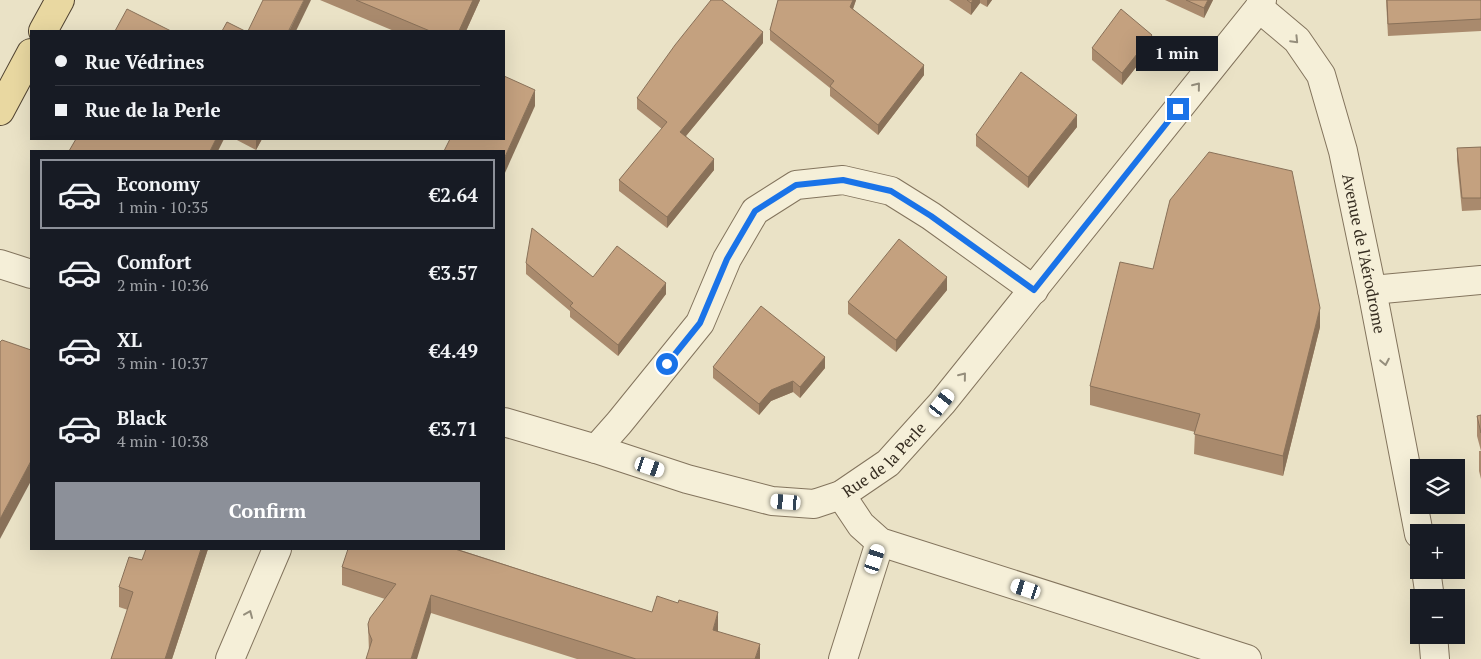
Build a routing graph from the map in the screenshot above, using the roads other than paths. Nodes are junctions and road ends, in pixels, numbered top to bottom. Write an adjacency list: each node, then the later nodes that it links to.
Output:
1 (60, 0): 3 (main road)
2 (1260, 4): 9 (street, Rue de la Perle, one-way to 2); 10 (street, Avenue de l'Aérodrome, one-way to 10)
3 (44, 30)
4 (30, 55): 5 (main road)
5 (0, 111)
6 (0, 264): 7 (street)
7 (30, 274)
8 (1481, 280): 10 (street)
9 (1034, 290): 12 (street); 13 (street, Rue de la Perle, one-way to 9)
10 (1372, 290): 14 (street, Avenue de l'Aérodrome, one-way to 14)
11 (505, 422): 12 (street, Rue de la Perle)
12 (596, 449): 13 (street, Rue de la Perle)
13 (841, 494): 15 (street)
14 (1417, 524)
15 (880, 542): 19 (street); 20 (street)
16 (277, 550): 18 (street, one-way to 16)
17 (1434, 644): 21 (street)
18 (230, 659)
19 (843, 659)
20 (1247, 659)
21 (1435, 659)

